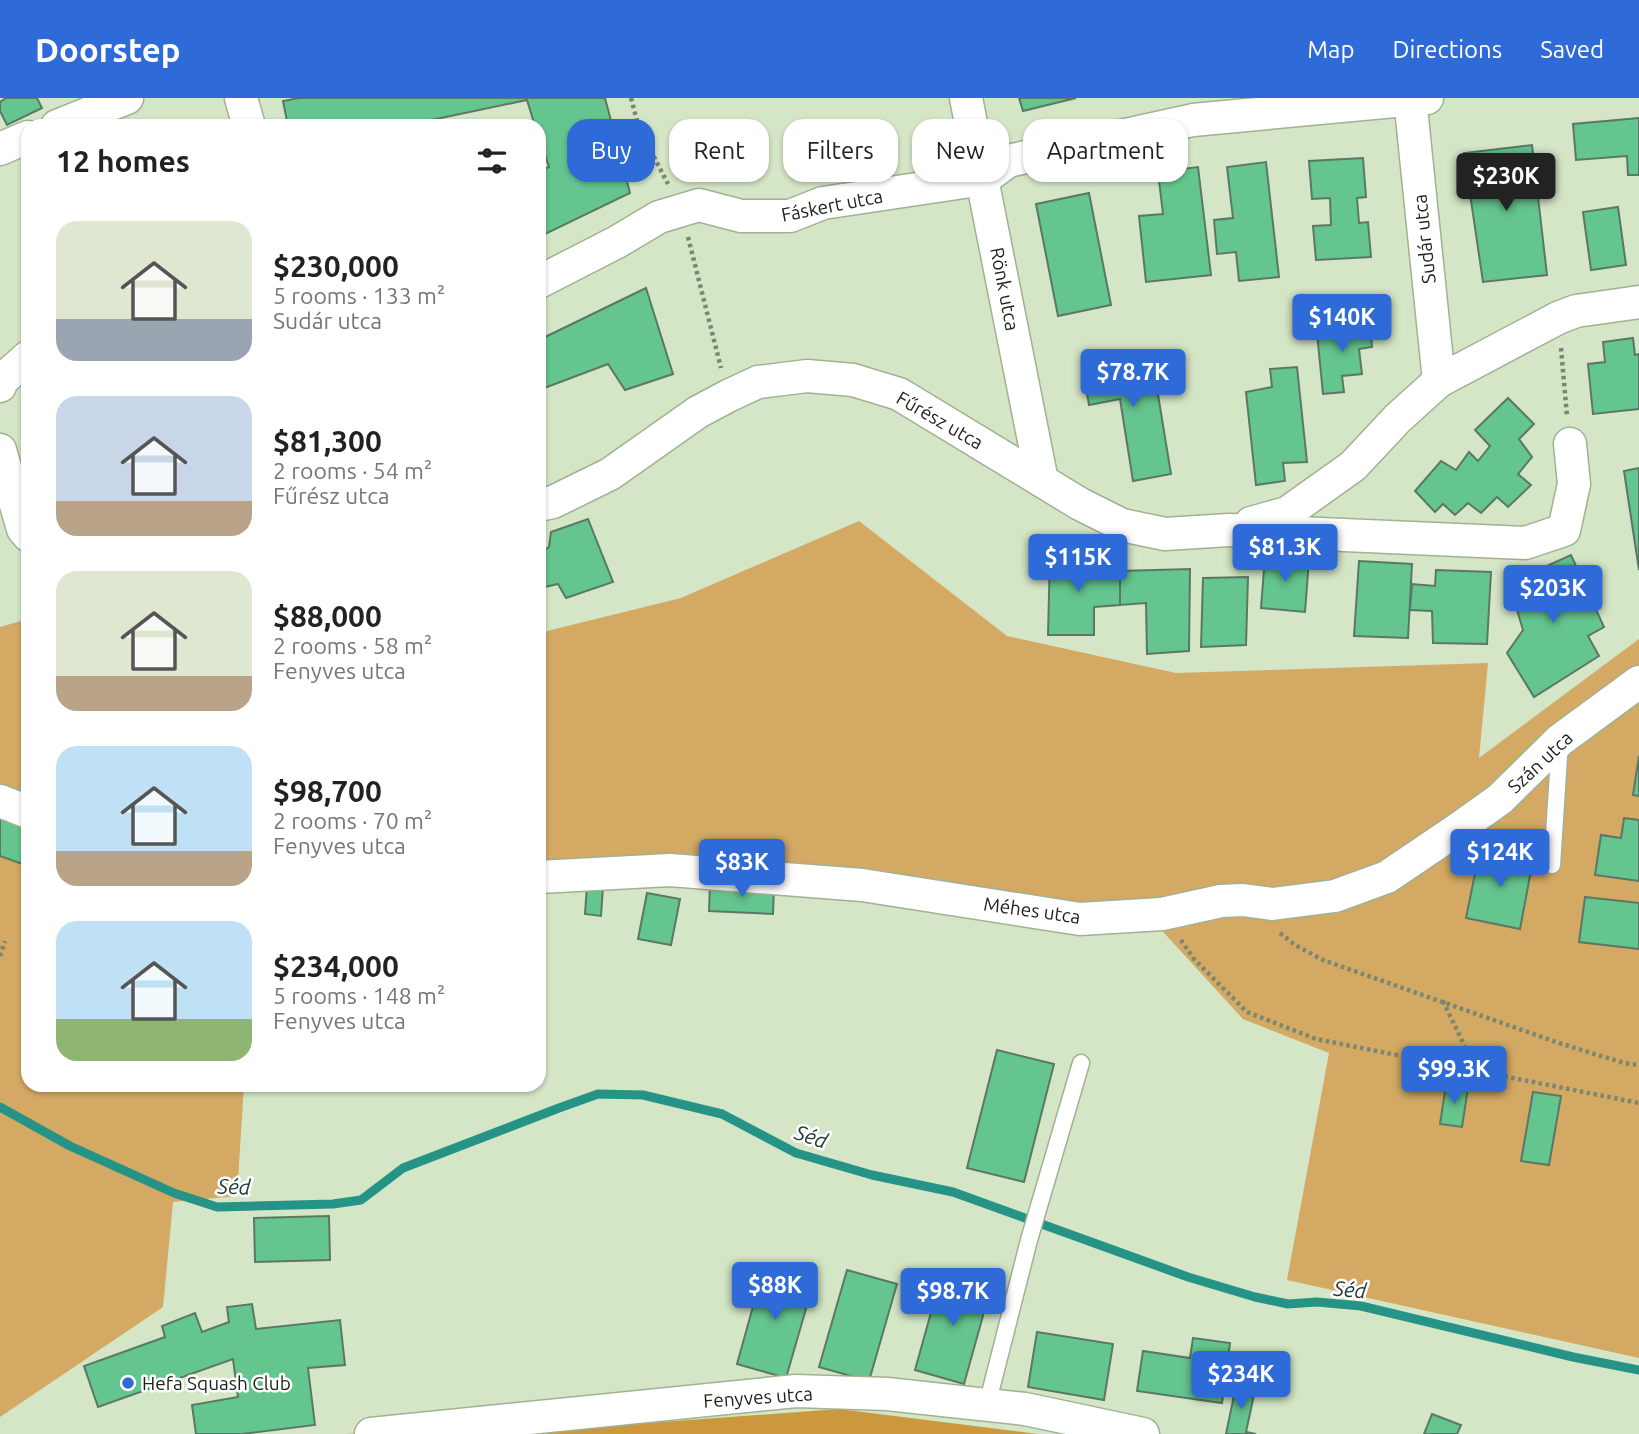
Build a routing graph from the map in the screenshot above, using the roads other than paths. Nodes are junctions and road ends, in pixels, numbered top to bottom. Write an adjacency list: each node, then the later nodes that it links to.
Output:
1 (127, 98): 5 (street)
2 (241, 98): 6 (street)
3 (966, 98): 7 (street, Rönk utca)
4 (1416, 98): 10 (street, Fáskert utca); 16 (street, Sudár utca)
5 (74, 119)
6 (247, 119)
7 (971, 119)
8 (21, 140): 9 (street)
9 (0, 149)
10 (1009, 161)
11 (965, 182): 13 (street, Fáskert utca)
12 (985, 182): 20 (street, Rönk utca)
13 (546, 278)
14 (1639, 302): 16 (street, Fűrész utca)
15 (21, 363): 17 (street)
16 (1439, 381): 23 (street, Fűrész utca)
17 (0, 386)
18 (1570, 444): 23 (street, Fűrész utca)
19 (0, 450): 22 (street)
20 (1042, 481): 21 (street, Fűrész utca); 23 (street, Fűrész utca)
21 (546, 504)
22 (21, 522)
23 (1229, 530)
24 (1639, 682): 25 (street, Szán utca)
25 (1560, 740): 28 (lane); 30 (street, Szán utca)
26 (0, 802): 27 (street)
27 (21, 810)
28 (1552, 865)
29 (546, 877): 30 (street, Méhes utca)
30 (1162, 914)
31 (1081, 1063): 32 (lane)
32 (987, 1405): 33 (street, Fenyves utca); 34 (street, Fenyves utca)
33 (371, 1434)
34 (1143, 1434)

